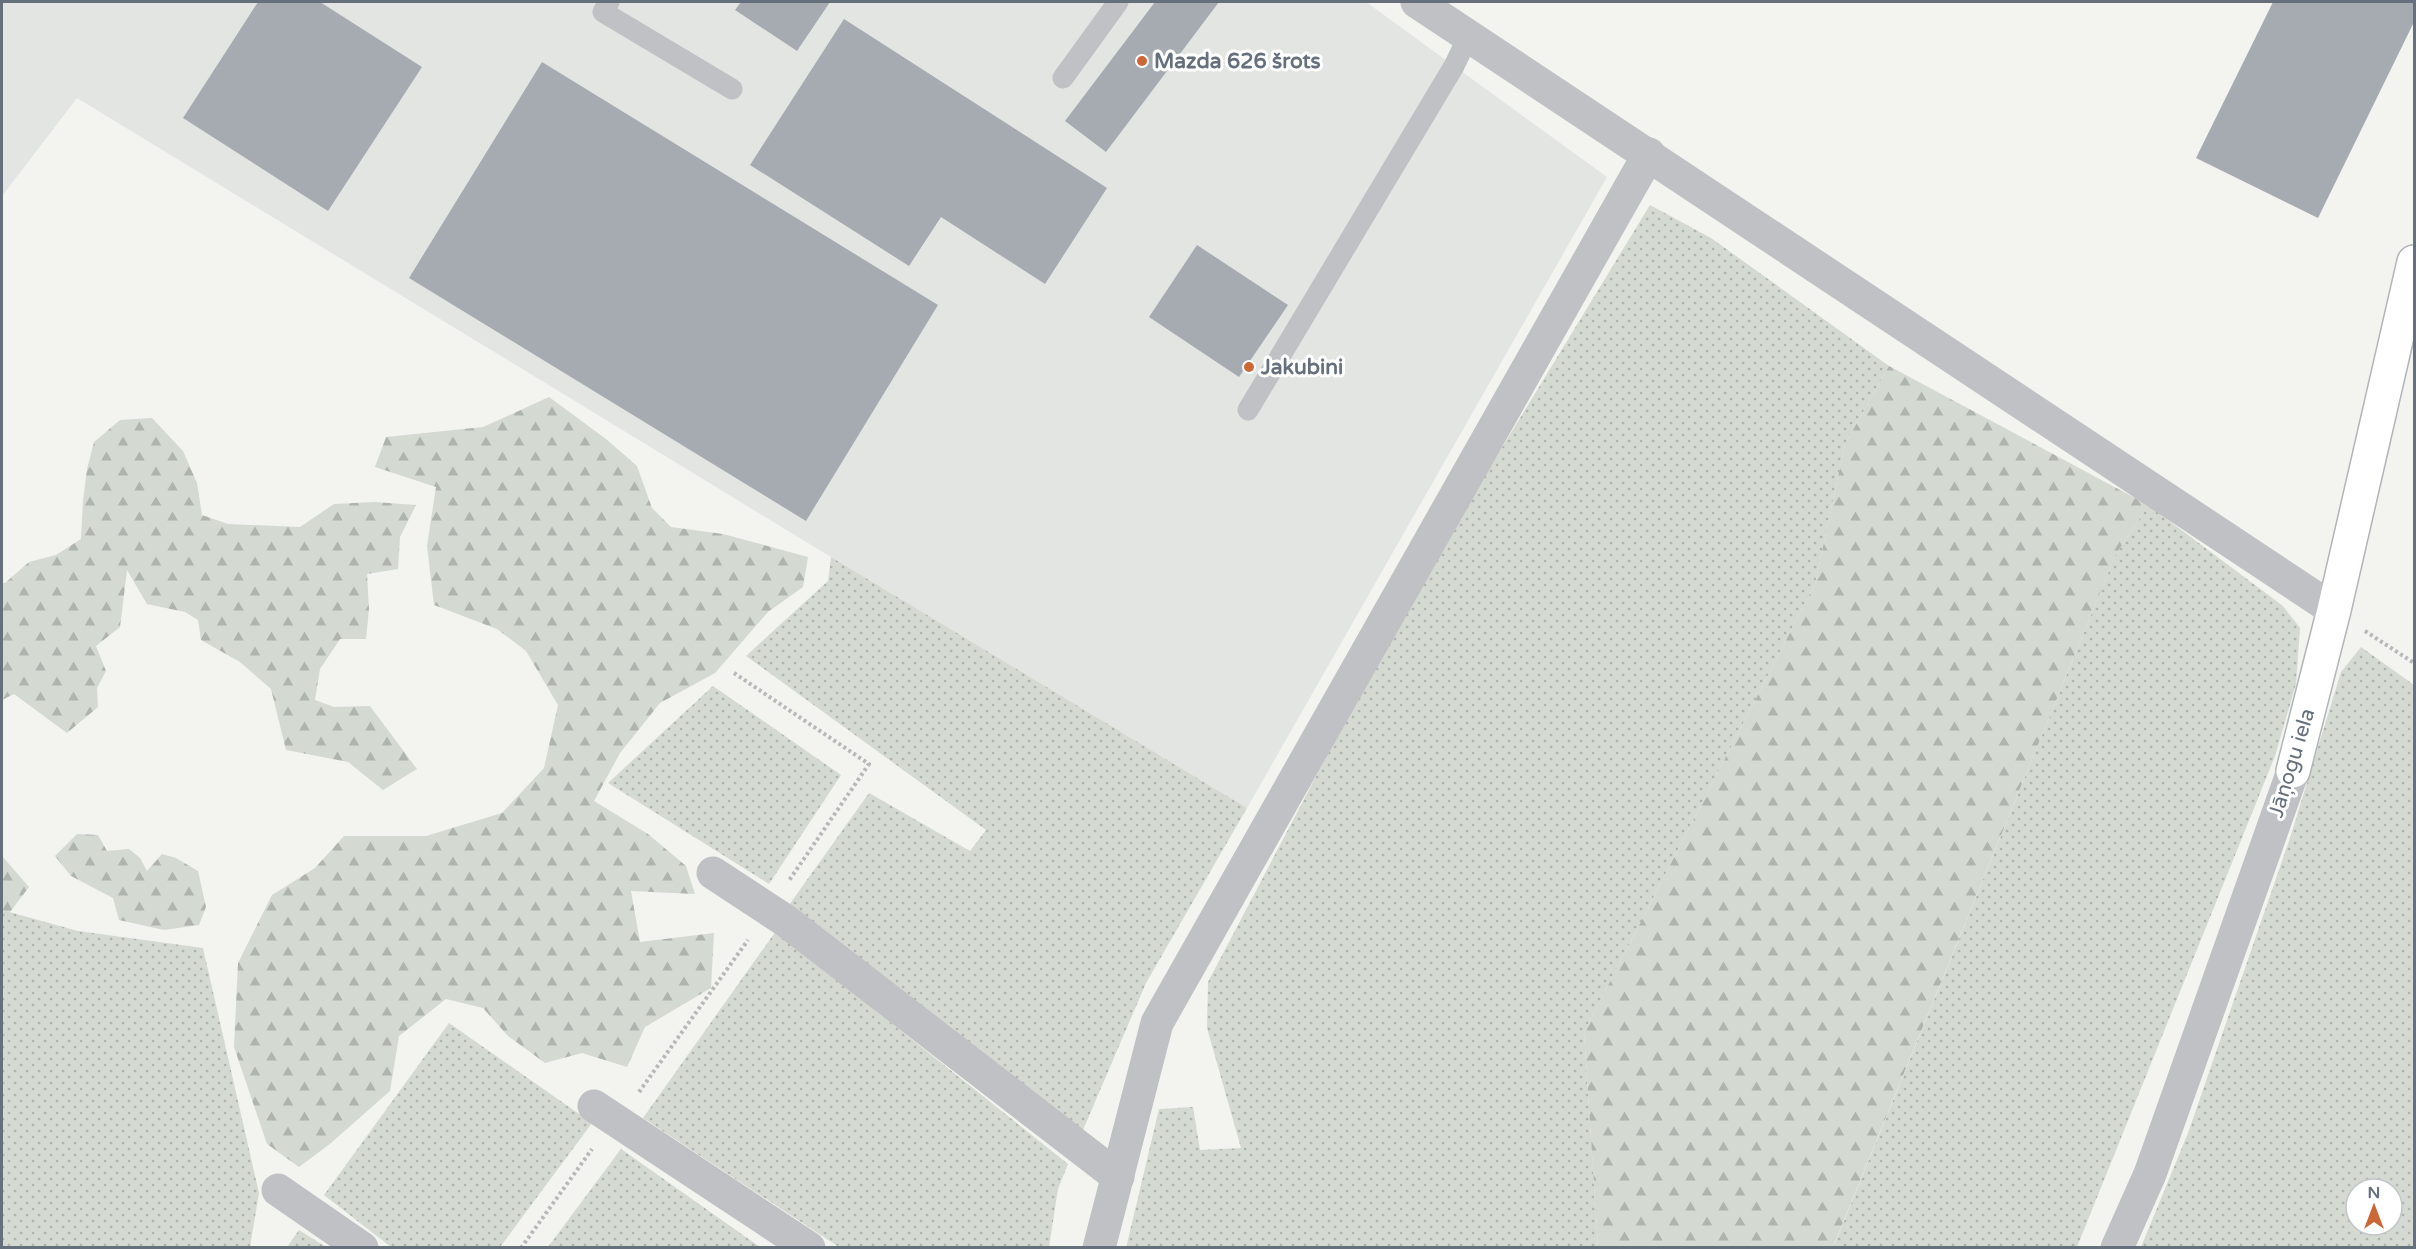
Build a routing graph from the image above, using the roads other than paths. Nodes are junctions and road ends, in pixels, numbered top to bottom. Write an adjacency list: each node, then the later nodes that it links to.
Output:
1 (609, 2): 6 (lane)
2 (1118, 2): 5 (lane)
3 (1417, 2): 4 (street)
4 (1468, 37): 7 (street); 9 (lane)
5 (1063, 78)
6 (732, 89)
7 (1649, 154): 10 (street); 13 (street)
8 (2415, 262): 10 (street, Jāņogu iela)
9 (1248, 410)
10 (2334, 610): 18 (street, Jāņogu iela)
11 (713, 873): 13 (street)
12 (606, 1114): 16 (street)
13 (1118, 1177): 17 (street)
14 (278, 1190): 15 (street)
15 (362, 1248)
16 (809, 1248)
17 (1099, 1248)
18 (2117, 1248)

